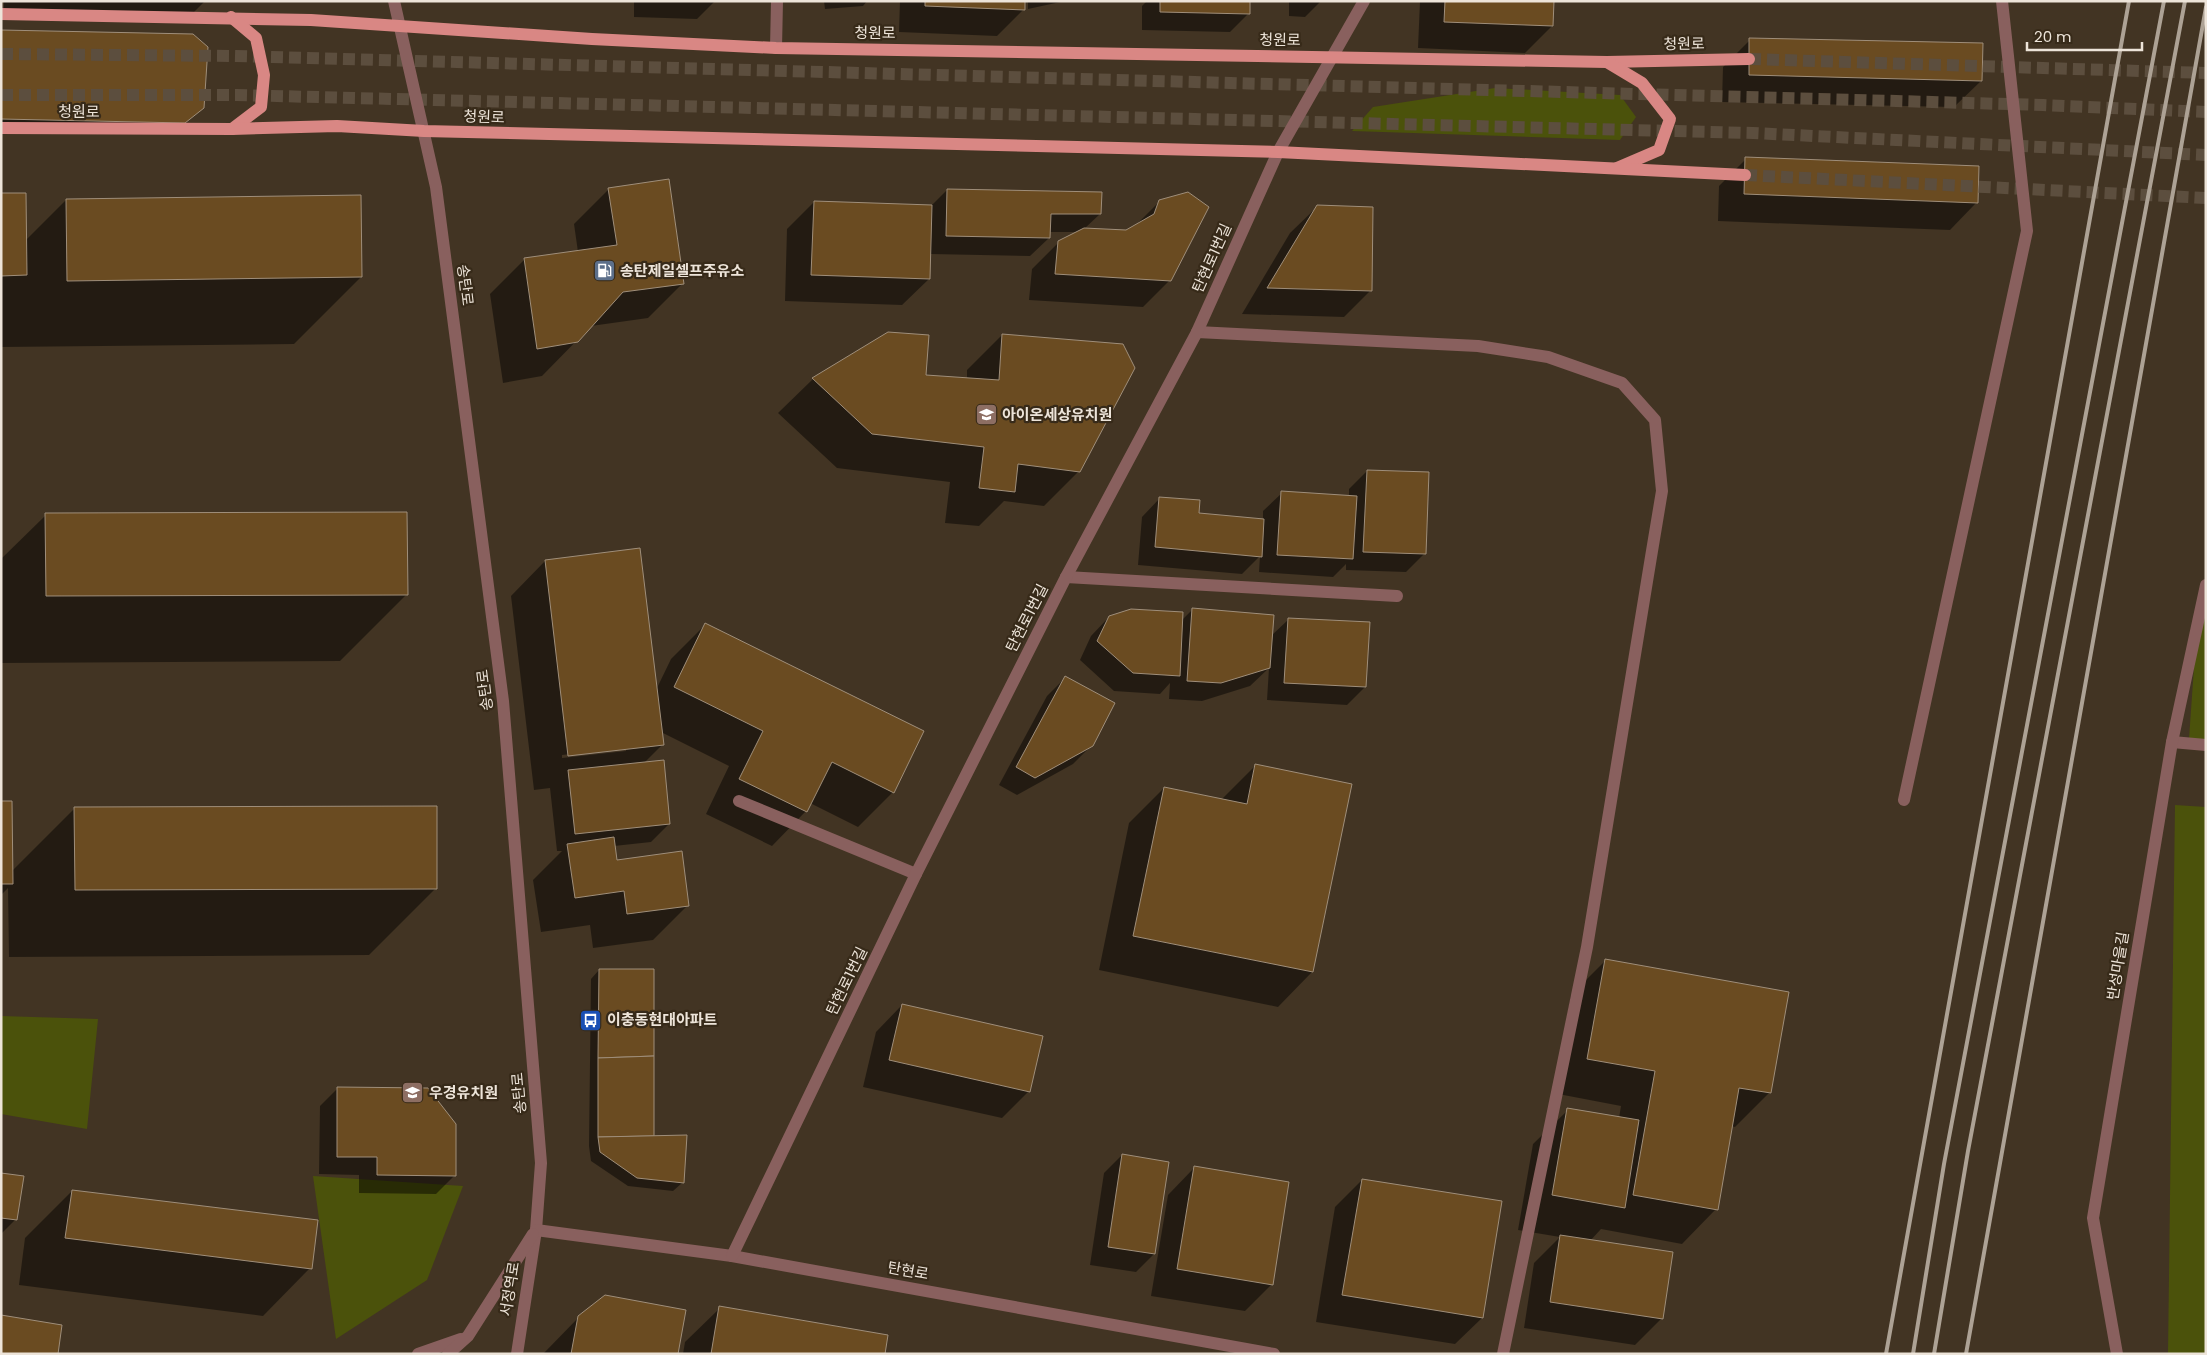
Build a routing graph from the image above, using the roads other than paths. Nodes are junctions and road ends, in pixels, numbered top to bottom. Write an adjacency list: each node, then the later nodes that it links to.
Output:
1 (394, 1): 7 (street, 송탄로)
2 (777, 1): 8 (street)
3 (1364, 1): 9 (street, 탄현로1번길)
4 (2002, 1): 24 (street)
5 (1, 14): 6 (main road, 청원로)
6 (231, 17): 7 (main road, 청원로); 13 (main road)
7 (400, 26): 8 (main road, 청원로); 14 (street, 송탄로)
8 (776, 48): 9 (main road, 청원로)
9 (1334, 57): 11 (main road, 청원로); 15 (street, 탄현로1번길)
10 (1749, 59): 11 (main road, 청원로)
11 (1607, 62): 16 (main road)
12 (1, 128): 13 (main road, 청원로)
13 (232, 129): 14 (main road, 청원로)
14 (424, 131): 15 (main road, 청원로); 27 (street, 송탄로)
15 (1278, 152): 16 (main road, 청원로); 18 (street, 탄현로1번길)
16 (1612, 170): 17 (main road, 청원로)
17 (1744, 175)
18 (1197, 332): 19 (street, 탄현로1번길); 34 (street)
19 (1066, 576): 21 (street); 26 (street, 탄현로1번길)
20 (2206, 585): 22 (street, 반성마을길)
21 (1397, 596)
22 (2172, 742): 23 (street); 35 (street, 반성마을길)
23 (2206, 744)
24 (1904, 800)
25 (739, 801): 26 (street)
26 (916, 874): 28 (street, 탄현로1번길)
27 (536, 1230): 28 (street, 탄현로); 29 (street, 송탄로); 32 (street, 서정역로)
28 (732, 1256): 33 (street, 탄현로)
29 (468, 1336): 30 (street); 31 (street, 송탄로)
30 (418, 1354)
31 (448, 1354)
32 (517, 1354)
33 (1274, 1354)
34 (1503, 1354)
35 (2117, 1354)

